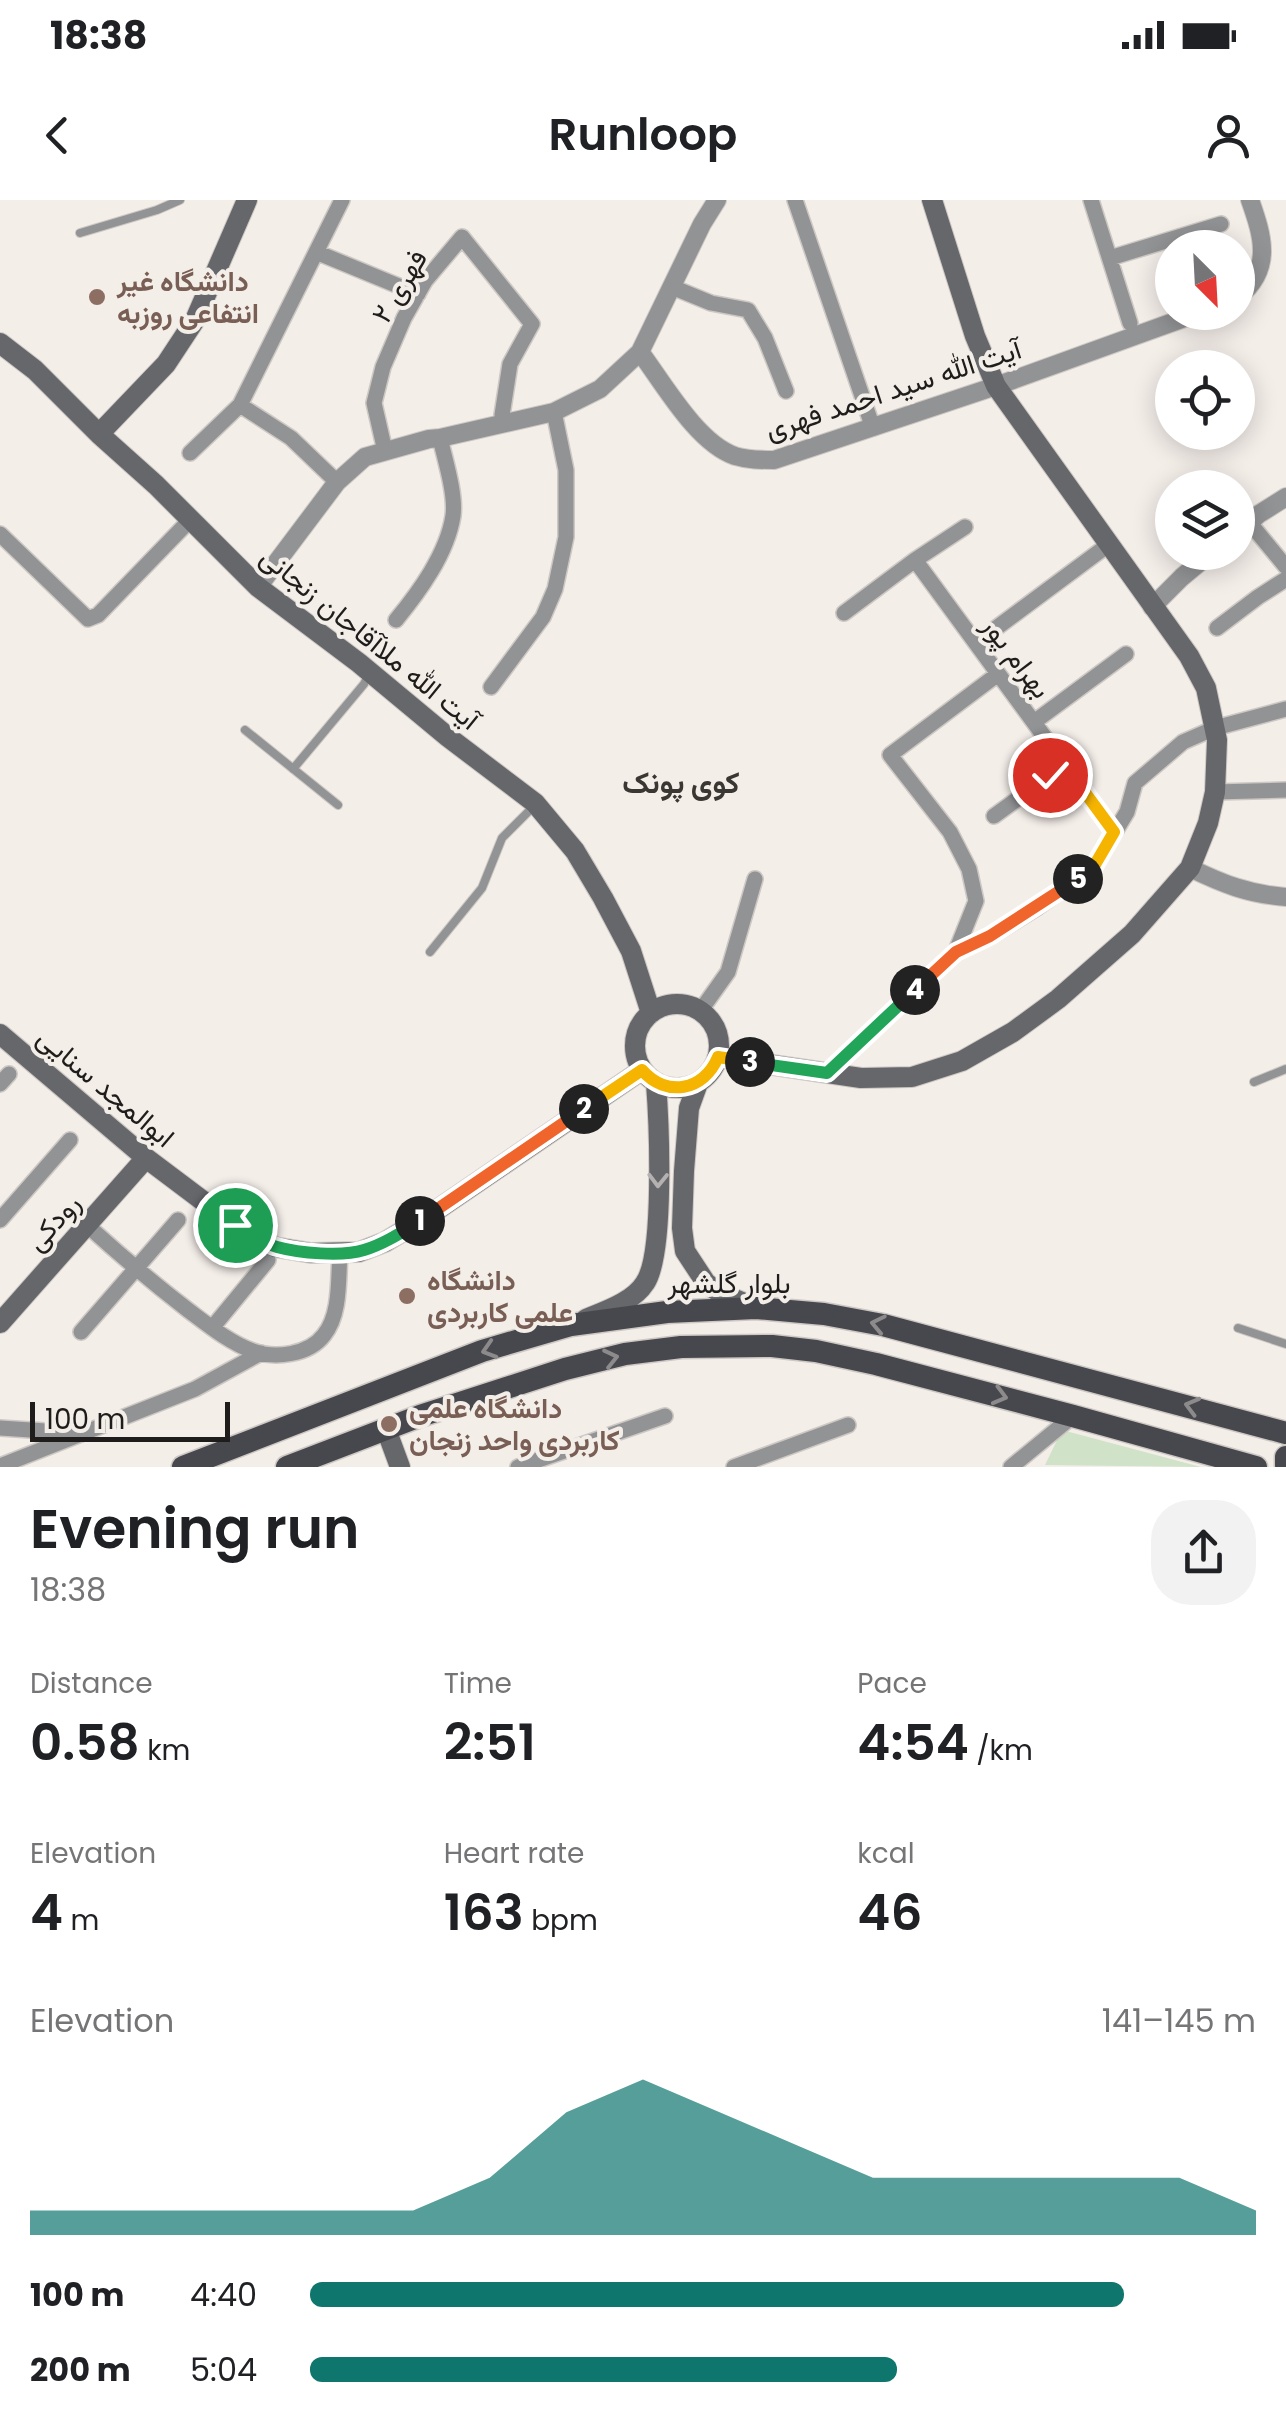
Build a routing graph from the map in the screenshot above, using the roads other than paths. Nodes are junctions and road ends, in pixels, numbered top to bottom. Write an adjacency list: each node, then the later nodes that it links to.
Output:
1 (180, 200): 10 (lane)
2 (247, 200): 26 (main road)
3 (342, 200): 11 (street)
4 (717, 200): 14 (street)
5 (795, 200): 25 (street)
6 (932, 200): 20 (main road)
7 (1091, 200): 12 (street)
8 (1250, 200): 13 (street)
9 (1221, 224): 12 (street)
10 (80, 233)
11 (316, 252): 15 (street); 22 (street)
12 (1110, 258): 16 (street)
13 (1255, 276)
14 (672, 287): 19 (street); 21 (street)
15 (418, 294): 24 (street, فهری ۲); 28 (street, فهری ۲)
16 (1130, 323)
17 (1155, 329): 20 (street, آیت الله سید احمد فهری)
18 (0, 343): 26 (main road, آیت الله ملاآقاجان زنجانی)
19 (640, 352): 23 (street); 25 (street, آیت الله سید احمد فهری)
20 (996, 386): 25 (street, آیت الله سید احمد فهری); 37 (main road)
21 (786, 392)
22 (240, 405): 29 (street); 30 (street)
23 (554, 412): 27 (street); 51 (street)
24 (502, 415)
25 (873, 428)
26 (100, 434): 32 (main road, آیت الله ملاآقاجان زنجانی)
27 (440, 438): 28 (street); 45 (street)
28 (385, 451): 30 (street)
29 (190, 453)
30 (337, 482): 42 (street)
31 (1286, 497): 33 (street)
32 (191, 519): 35 (street); 42 (main road, آیت الله ملاآقاجان زنجانی)
33 (1255, 519)
34 (966, 527): 38 (street)
35 (0, 534)
36 (1255, 538): 39 (street)
37 (1108, 545): 43 (main road); 47 (street)
38 (915, 560): 44 (street); 47 (street, بهرام پور)
39 (1286, 568)
40 (1190, 570): 43 (street)
41 (1286, 579): 46 (street)
42 (258, 586): 49 (main road, آیت الله ملاآقاجان زنجانی)
43 (1152, 606): 54 (main road)
44 (844, 613)
45 (396, 620)
46 (1218, 628)
47 (976, 643): 50 (street, بهرام پور)
48 (1126, 654): 53 (street)
49 (370, 672): 57 (lane); 60 (main road, آیت الله ملاآقاجان زنجانی)
50 (998, 674): 53 (street, بهرام پور); 68 (street)
51 (491, 687)
52 (1286, 708): 54 (street)
53 (1034, 722): 56 (street, بهرام پور)
54 (1214, 728): 59 (main road); 63 (street)
55 (245, 730): 57 (lane)
56 (1064, 764): 62 (street); 63 (street, بهرام پور)
57 (293, 768): 61 (lane)
58 (1286, 790): 59 (street)
59 (1215, 792): 64 (main road)
60 (535, 803): 67 (lane); 70 (main road, آیت الله ملاآقاجان زنجانی)
61 (338, 805)
62 (994, 816)
63 (1114, 832): 68 (street)
64 (1190, 868): 66 (street); 74 (main road)
65 (755, 879): 69 (street)
66 (1286, 898)
67 (430, 952)
68 (956, 952): 74 (street)
69 (701, 1010): 70 (main road); 72 (main road)
70 (651, 1012): 75 (main road)
71 (0, 1034): 79 (main road, ابوالمجد سنایی)
72 (718, 1057): 74 (main road); 77 (main road)
73 (1286, 1069): 76 (lane)
74 (827, 1073)
75 (649, 1076): 77 (main road); 83 (main road, ابوالمجد سنایی); 88 (main road, one-way to 88)
76 (1254, 1082)
77 (698, 1083): 86 (main road)
78 (70, 1140): 80 (street)
79 (146, 1158): 82 (main road, رودکی); 83 (main road, ابوالمجد سنایی)
80 (0, 1220)
81 (178, 1220): 85 (street)
82 (88, 1226): 85 (street); 87 (main road, رودکی)
83 (340, 1253): 93 (street)
84 (268, 1260): 89 (street)
85 (135, 1269): 89 (street); 91 (street)
86 (756, 1308): 88 (main road, بلوار گلشهر); 97 (main road, بلوار گلشهر, one-way to 86)
87 (0, 1322)
88 (571, 1325): 94 (main road, بلوار گلشهر, one-way to 94)
89 (212, 1328): 93 (street)
90 (1238, 1328): 92 (lane)
91 (81, 1332)
92 (1286, 1344)
93 (261, 1353): 102 (street)
94 (372, 1393): 100 (main road); 108 (main road, بلوار گلشهر)
95 (666, 1416): 111 (street)
96 (1073, 1416): 100 (main road, one-way to 96); 105 (main road); 113 (street)
97 (1246, 1420): 101 (main road, بلوار گلشهر); 105 (main road)
98 (848, 1425): 104 (street)
99 (0, 1428): 102 (street)
100 (386, 1428): 109 (main road); 110 (main road)
101 (1286, 1432)
102 (82, 1433): 107 (street)
103 (1286, 1457): 106 (main road)
104 (756, 1463): 112 (street)
105 (1247, 1464)
106 (1286, 1465)
107 (0, 1466)
108 (182, 1467)
109 (287, 1467)
110 (400, 1467)
111 (518, 1467)
112 (734, 1467)
113 (1011, 1467)

